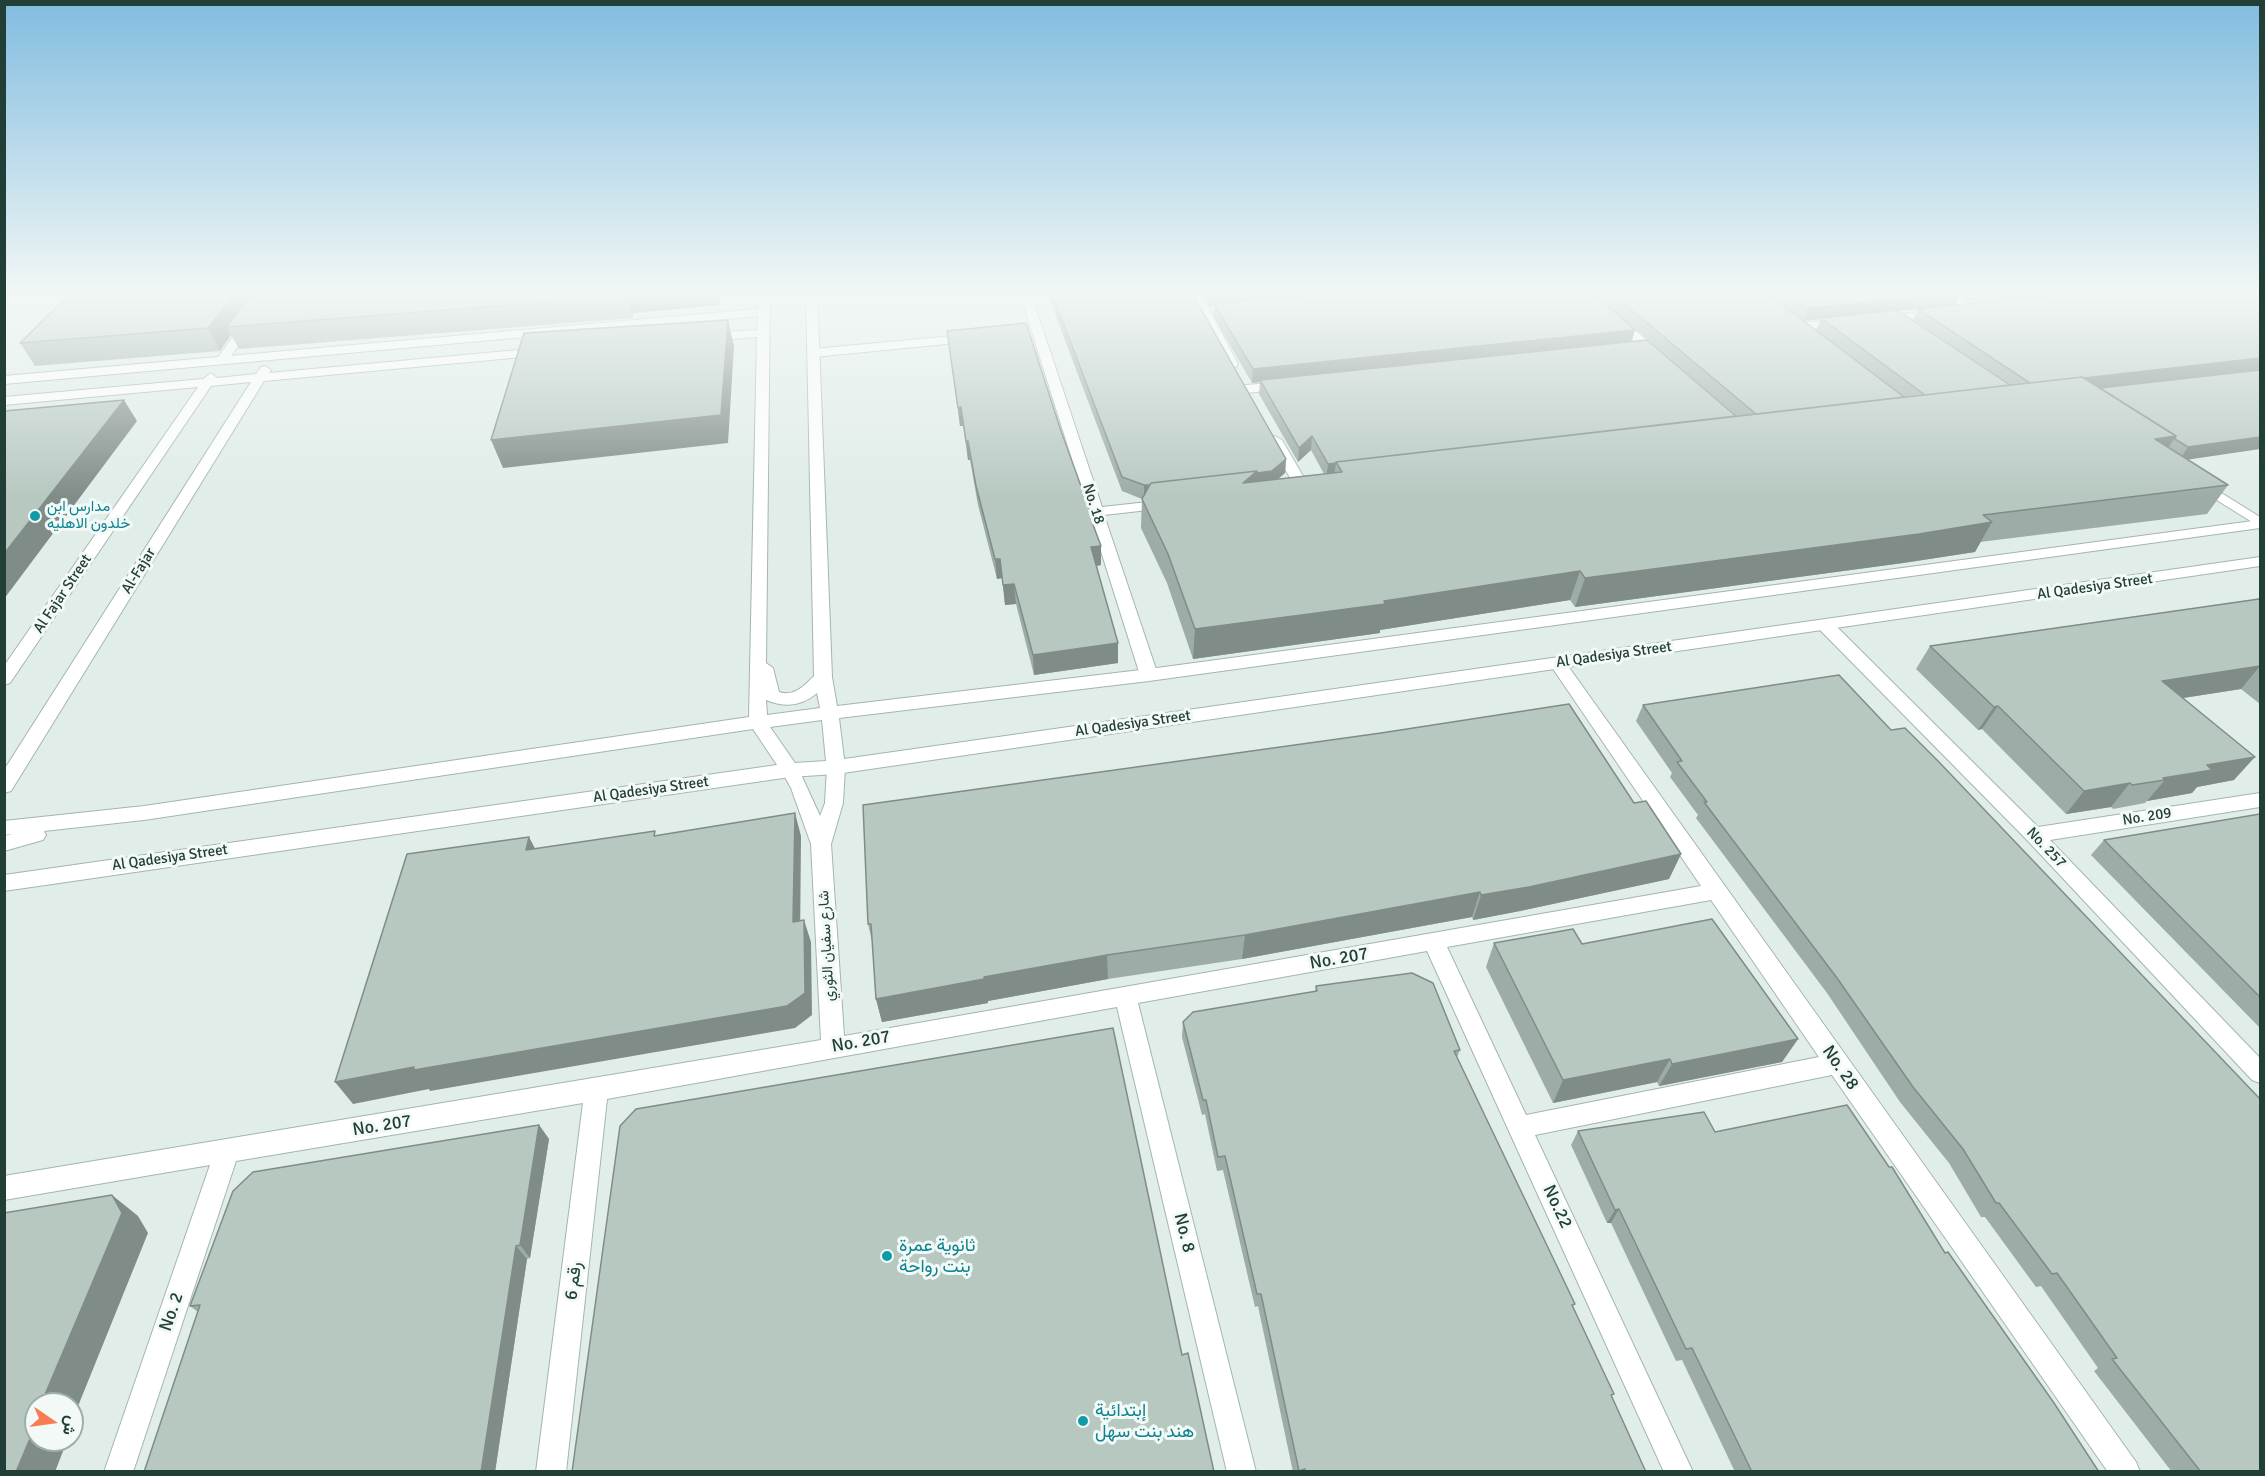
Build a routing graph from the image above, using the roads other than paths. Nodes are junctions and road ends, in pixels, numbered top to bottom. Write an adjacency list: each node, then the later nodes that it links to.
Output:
1 (222, 360): 11 (street); 12 (street, Al Fajar Street)
2 (271, 360): 10 (street, Al-Fajar)
3 (445, 360): 10 (street)
4 (762, 360): 23 (street)
5 (814, 360): 26 (street, شارع سفيان الثوري)
6 (1041, 360): 19 (street, No. 18)
7 (1232, 360): 13 (street)
8 (1663, 360): 9 (street)
9 (1665, 362)
10 (261, 376): 12 (street); 32 (street, Al-Fajar)
11 (4, 380)
12 (208, 382): 14 (street); 27 (street, Al Fajar Street)
13 (1293, 384)
14 (4, 400)
15 (1269, 429): 17 (street)
16 (2184, 473): 20 (street)
17 (1303, 488)
18 (1176, 503): 19 (street)
19 (1096, 512): 25 (street, No. 18)
20 (2260, 523): 25 (street)
21 (2260, 562): 22 (street, Al Qadesiya Street)
22 (1827, 627): 24 (street, Al Qadesiya Street); 36 (street, No. 257)
23 (757, 650): 26 (street); 29 (street)
24 (1557, 663): 30 (street, Al Qadesiya Street); 42 (street, No. 28)
25 (1149, 675): 28 (street)
26 (823, 677): 28 (street, شارع سفيان الثوري)
27 (4, 679)
28 (830, 713): 29 (street); 30 (street, شارع سفيان الثوري)
29 (758, 722): 31 (street, شارع سفيان الثوري); 34 (street)
30 (836, 767): 31 (street, Al Qadesiya Street); 38 (street, شارع سفيان الثوري)
31 (790, 770): 38 (street, شارع سفيان الثوري); 39 (street, Al Qadesiya Street)
32 (4, 786)
33 (2260, 800): 36 (street, No. 209)
34 (144, 813): 35 (street); 37 (street)
35 (4, 828)
36 (2034, 835): 47 (street, No. 257)
37 (4, 844)
38 (821, 844): 45 (street, شارع سفيان الثوري)
39 (108, 867): 40 (street); 41 (street, Al Qadesiya Street)
40 (4, 870)
41 (4, 884)
42 (1716, 891): 43 (street, No. 207); 46 (street, No. 28)
43 (1434, 943): 44 (street, No. 207); 49 (street, No.22)
44 (1125, 995): 45 (street, No. 207); 54 (street, No. 8)
45 (833, 1047): 48 (street, No. 207)
46 (1837, 1064): 49 (street); 56 (street, No. 28)
47 (2260, 1073)
48 (596, 1090): 50 (street, No. 207); 53 (street, رقم 6)
49 (1520, 1127): 55 (street, No.22)
50 (227, 1152): 51 (street, No. 207); 52 (street, No. 2)
51 (4, 1188)
52 (118, 1472)
53 (551, 1472)
54 (1242, 1472)
55 (1679, 1472)
56 (2126, 1472)

